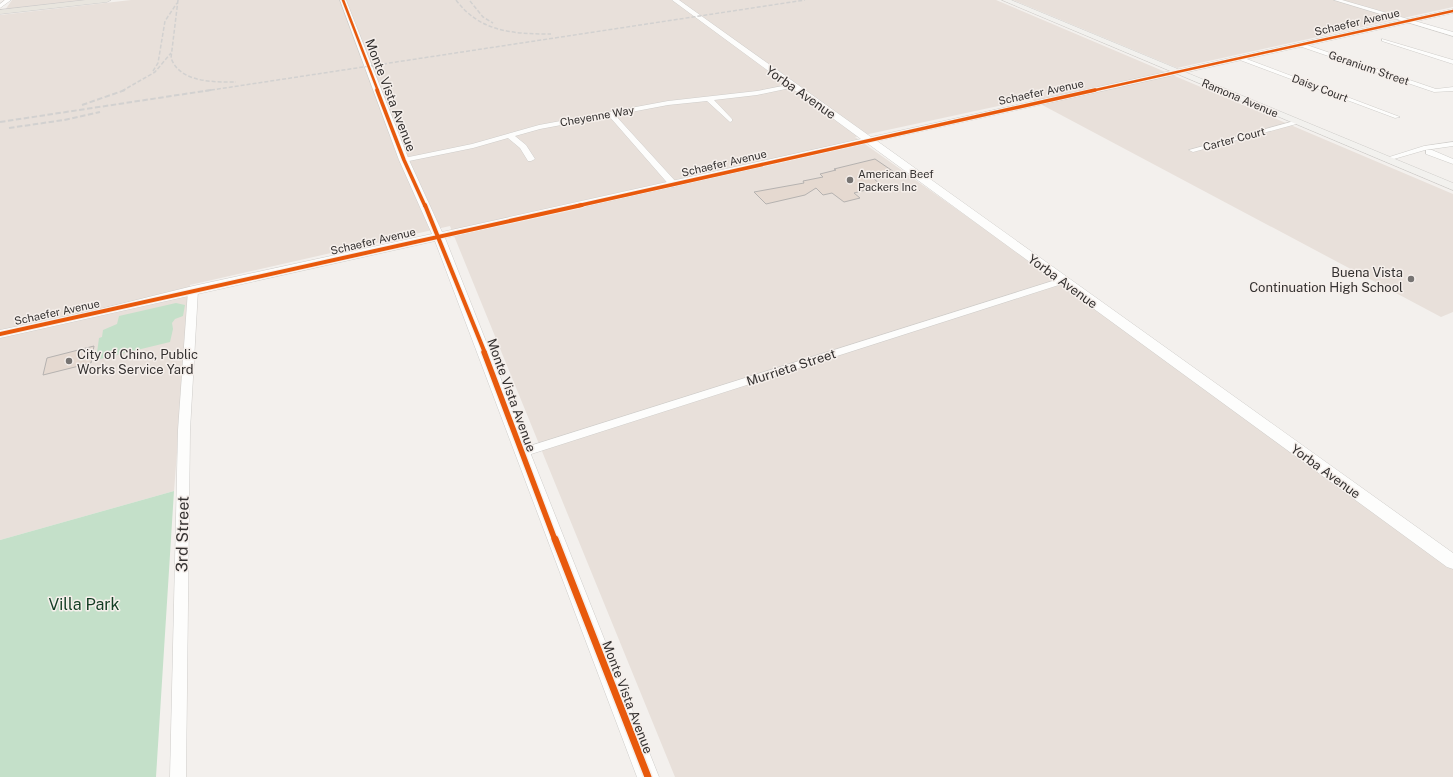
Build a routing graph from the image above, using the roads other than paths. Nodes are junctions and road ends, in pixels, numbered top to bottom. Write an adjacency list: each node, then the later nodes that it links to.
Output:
1 (8, 0): 7 (street)
2 (107, 0): 9 (main road)
3 (343, 0): 31 (street, Monte Vista Avenue)
4 (675, 0): 17 (street, Yorba Avenue)
5 (1005, 0): 16 (main road, Ramona Avenue)
6 (1337, 0): 10 (street)
7 (0, 6)
8 (1453, 11): 10 (street, Schaefer Avenue)
9 (0, 12)
10 (1408, 21): 11 (street); 13 (street, Schaefer Avenue)
11 (1453, 34)
12 (1384, 40): 15 (street)
13 (1302, 45): 14 (street, Schaefer Avenue); 18 (street, Geranium Street)
14 (1242, 59): 16 (street, Schaefer Avenue); 21 (street, Daisy Court)
15 (1453, 62)
16 (1178, 72): 23 (main road, Ramona Avenue); 25 (street, Schaefer Avenue)
17 (793, 86): 19 (street, Cheyenne Way); 25 (street, Yorba Avenue)
18 (1453, 89)
19 (708, 98): 20 (street, Cheyenne Way); 22 (street)
20 (611, 114): 24 (street, Cheyenne Way); 34 (street)
21 (1397, 117)
22 (730, 120)
23 (1298, 122): 28 (street, Carter Court); 32 (main road, Ramona Avenue)
24 (510, 136): 30 (street); 31 (street, Cheyenne Way)
25 (869, 140): 34 (street, Schaefer Avenue); 37 (street, Yorba Avenue)
26 (1453, 144): 32 (street)
27 (1453, 148): 29 (street)
28 (1193, 150)
29 (1429, 152): 32 (street); 33 (street)
30 (531, 159)
31 (404, 160): 36 (street, Monte Vista Avenue)
32 (1391, 161): 35 (main road, Ramona Avenue)
33 (1453, 162)
34 (674, 185): 36 (street, Schaefer Avenue)
35 (1453, 187)
36 (439, 236): 38 (street, Schaefer Avenue); 40 (street, Monte Vista Avenue)
37 (1062, 281): 40 (street, Murrieta Street); 41 (street, Yorba Avenue)
38 (193, 290): 39 (street, Schaefer Avenue); 42 (street, 3rd Street)
39 (0, 334)
40 (521, 453): 43 (street, Monte Vista Avenue)
41 (1453, 562)
42 (178, 777)
43 (648, 777)

